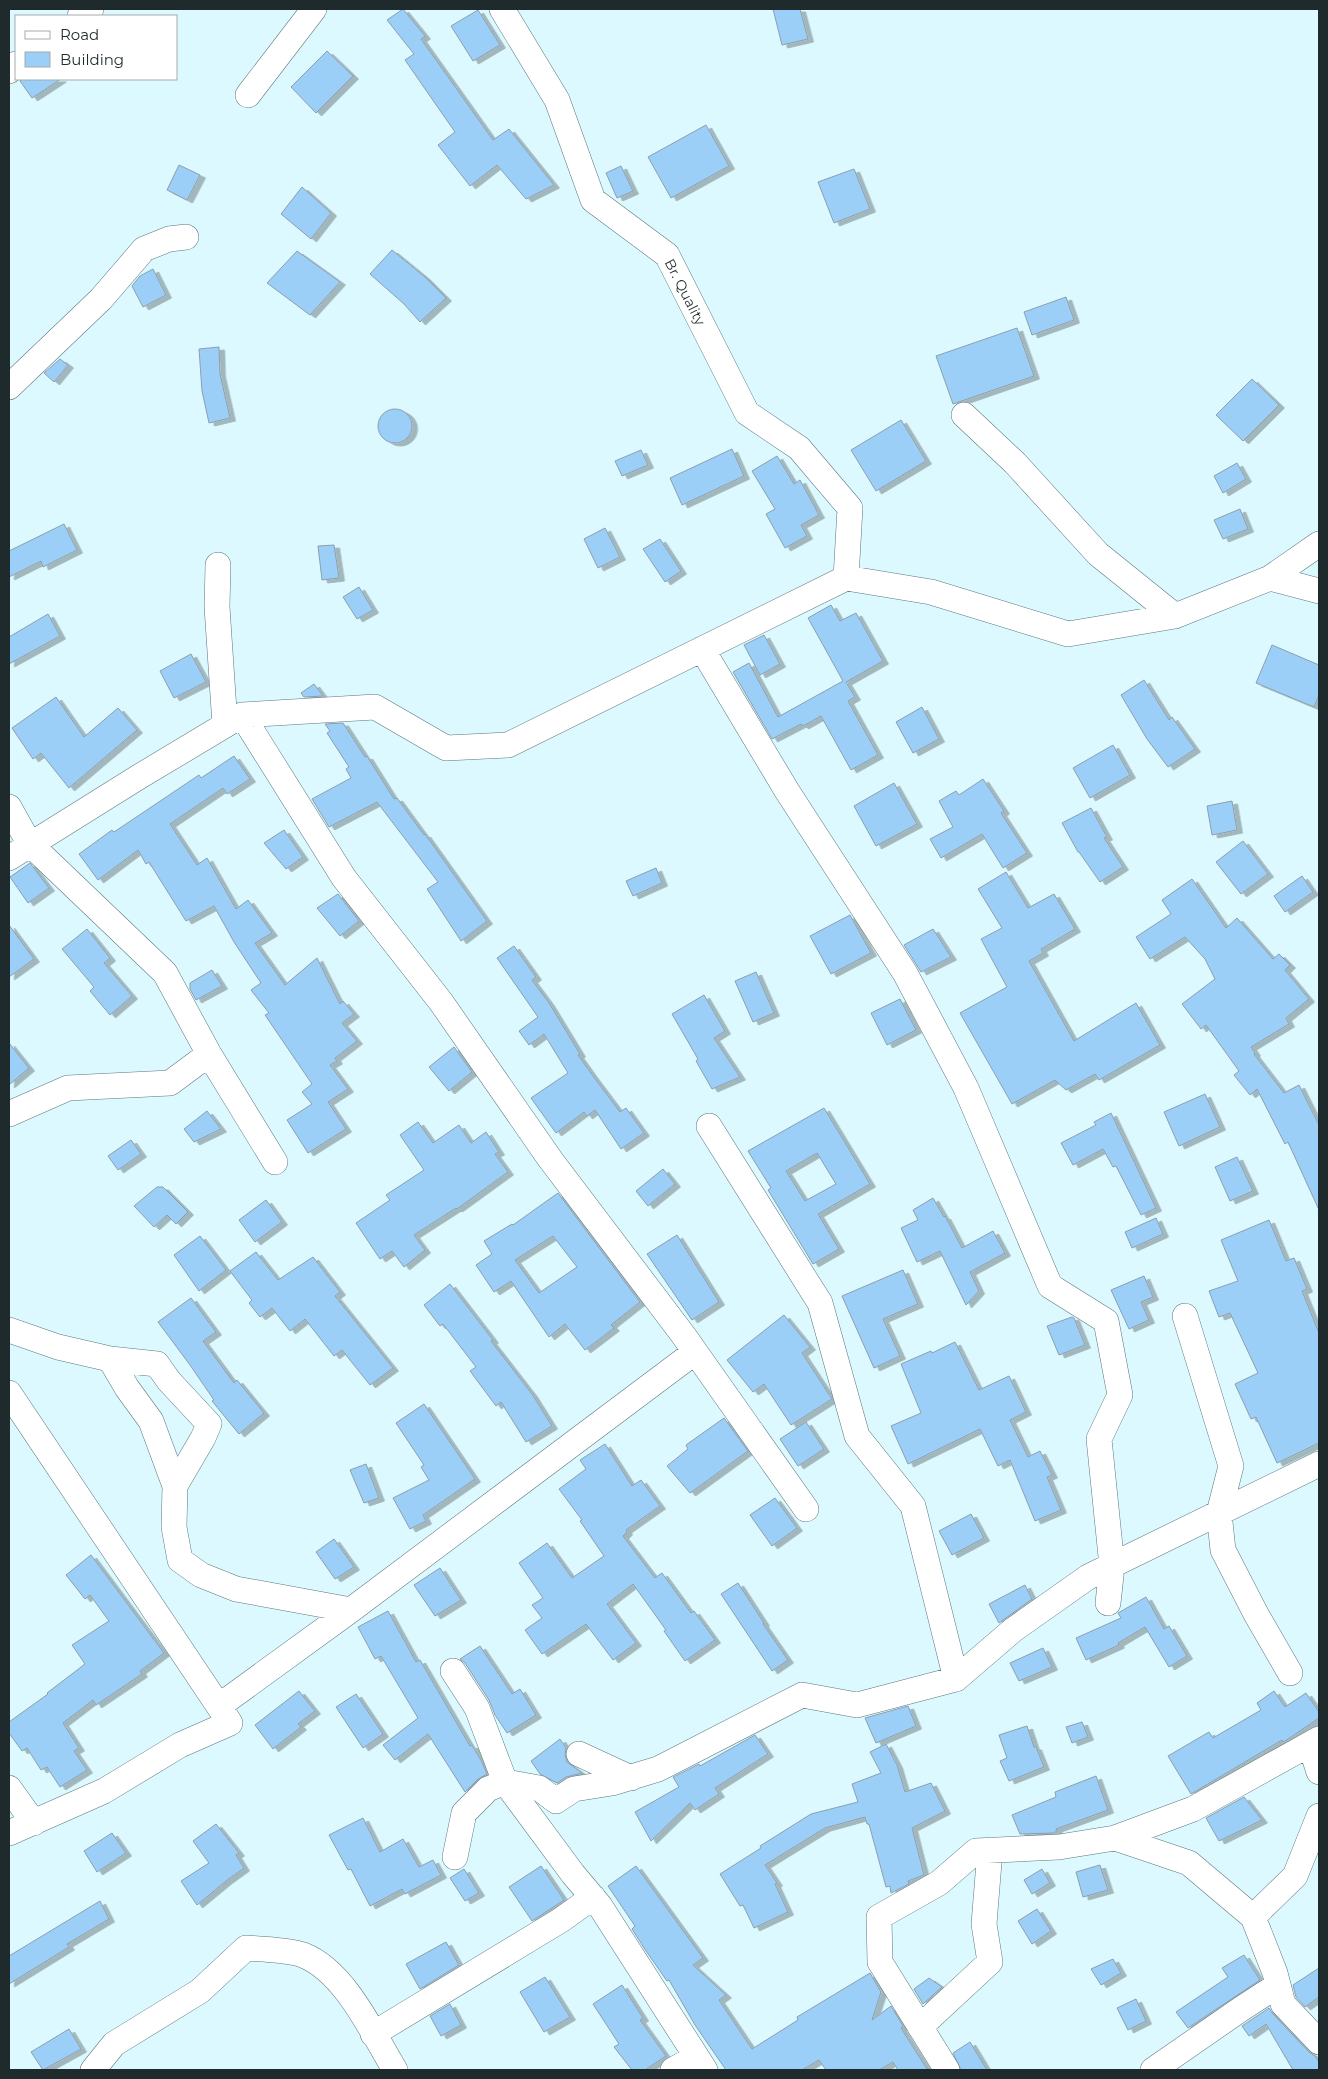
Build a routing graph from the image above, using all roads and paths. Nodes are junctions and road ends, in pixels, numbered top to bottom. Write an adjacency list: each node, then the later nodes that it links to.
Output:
1 (314, 9): 3 (street)
2 (502, 9): 9 (street, Br. Quality)
3 (248, 95)
4 (186, 238): 5 (street)
5 (9, 387)
6 (964, 415): 12 (street)
7 (1319, 544): 10 (street)
8 (218, 565): 14 (street)
9 (846, 578): 12 (street); 13 (street)
10 (1270, 578): 11 (street); 12 (street)
11 (1319, 591)
12 (1175, 616)
13 (702, 649): 14 (street); 31 (street)
14 (234, 720): 16 (street); 24 (street)
15 (11, 814): 16 (street)
16 (29, 843): 17 (street); 18 (street)
17 (9, 858)
18 (209, 1054): 19 (street); 21 (street)
19 (9, 1114)
20 (709, 1126): 36 (street)
21 (275, 1162)
22 (1185, 1316): 30 (street)
23 (9, 1330): 25 (street)
24 (695, 1352): 29 (street); 33 (street)
25 (110, 1358): 28 (street); 28 (street)
26 (9, 1393): 37 (street)
27 (1319, 1464): 30 (street)
28 (175, 1486): 33 (street)
29 (806, 1509)
30 (1219, 1513): 31 (street); 35 (street)
31 (1112, 1566): 32 (street); 36 (street)
32 (1108, 1603)
33 (351, 1610): 37 (street)
34 (453, 1671): 42 (street)
35 (1290, 1673)
36 (956, 1679): 41 (street)
37 (219, 1706): 45 (street)
38 (1315, 1742): 40 (street); 47 (street)
39 (579, 1754): 41 (street)
40 (1319, 1772)
41 (630, 1778): 42 (street)
42 (505, 1782): 49 (street); 50 (street)
43 (9, 1788): 45 (street)
44 (1319, 1816): 51 (street)
45 (34, 1822): 46 (street)
46 (9, 1833)
47 (1115, 1838): 48 (street); 51 (street)
48 (990, 1850): 53 (street); 53 (street)
49 (455, 1857)
50 (593, 1897): 54 (street); 56 (street)
51 (1253, 1917): 52 (street)
52 (1278, 1985): 55 (street); 61 (street)
53 (920, 2027): 60 (street)
54 (373, 2034): 57 (street); 58 (street)
55 (1319, 2042)
56 (700, 2063): 59 (street)
57 (394, 2069)
58 (93, 2070)
59 (673, 2070)
60 (947, 2070)
61 (1153, 2070)

